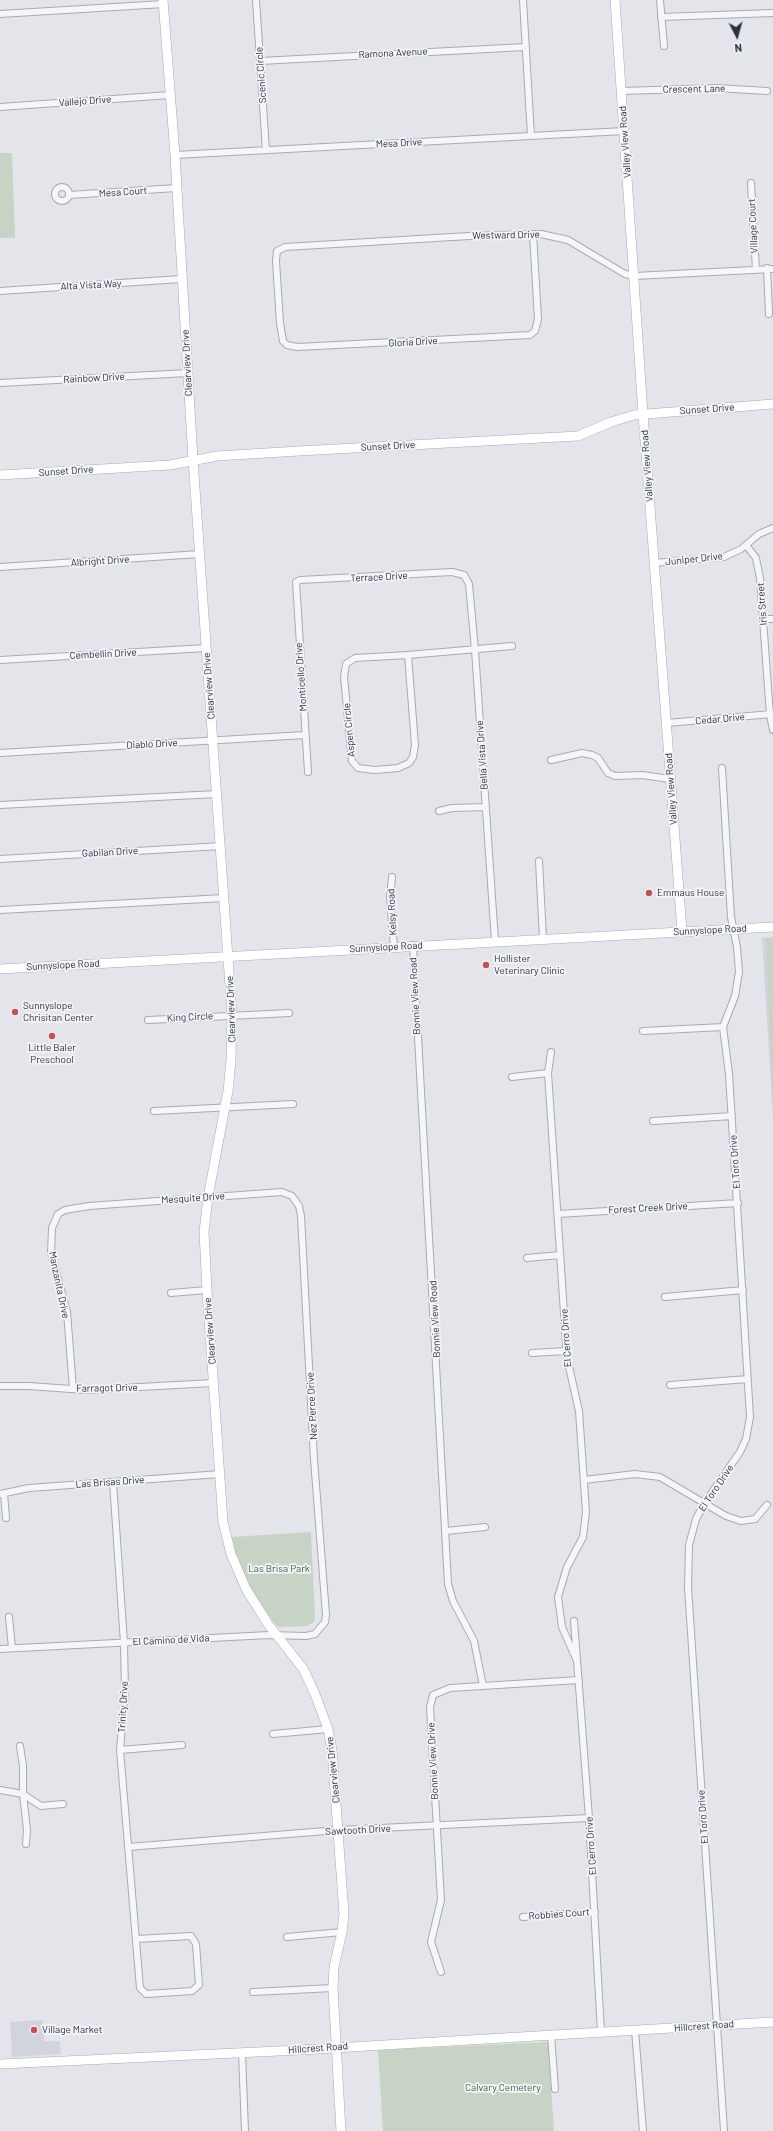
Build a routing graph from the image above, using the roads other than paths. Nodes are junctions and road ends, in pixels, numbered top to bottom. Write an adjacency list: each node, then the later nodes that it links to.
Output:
1 (256, 0): 11 (street, Scenic Circle)
2 (523, 0): 9 (street)
3 (615, 0): 12 (street, Valley View Road)
4 (660, 0): 8 (street)
5 (163, 2): 7 (street); 14 (street, Clearview Drive)
6 (773, 13): 8 (street)
7 (0, 14)
8 (662, 17): 10 (street)
9 (525, 46): 11 (street, Ramona Avenue); 17 (street)
10 (664, 46)
11 (260, 61): 18 (street, Scenic Circle)
12 (621, 91): 13 (street, Crescent Lane); 16 (street, Valley View Road)
13 (767, 91)
14 (170, 95): 15 (street, Vallejo Drive); 19 (street, Clearview Drive)
15 (0, 107)
16 (624, 131): 17 (street, Mesa Drive); 27 (street, Valley View Road)
17 (531, 136): 18 (street, Mesa Drive)
18 (266, 150): 19 (street, Mesa Drive)
19 (175, 155): 21 (street, Clearview Drive)
20 (751, 183): 26 (street, Village Court)
21 (176, 188): 22 (street, Mesa Court); 28 (street, Clearview Drive)
22 (69, 195)
23 (532, 234): 24 (street, Westward Drive); 24 (street, Gloria Drive); 27 (street, Westward Drive)
24 (277, 251)
25 (770, 269): 26 (street, Westward Drive); 30 (street)
26 (756, 270): 27 (street, Westward Drive)
27 (634, 276): 34 (street, Valley View Road)
28 (181, 279): 29 (street, Alta Vista Way); 31 (street, Clearview Drive)
29 (0, 290)
30 (770, 314)
31 (188, 373): 32 (street, Rainbow Drive); 35 (street, Clearview Drive)
32 (0, 383)
33 (773, 404): 34 (street, Sunset Drive)
34 (643, 414): 35 (street, Sunset Drive); 40 (street, Valley View Road)
35 (193, 460): 36 (street, Sunset Drive); 39 (street, Clearview Drive)
36 (0, 475)
37 (773, 528): 38 (street, Juniper Drive)
38 (746, 545): 40 (street, Juniper Drive); 44 (street, Iris Street)
39 (200, 554): 41 (street, Albright Drive); 47 (street, Clearview Drive)
40 (654, 563): 52 (street, Valley View Road)
41 (0, 567)
42 (462, 573): 43 (street, Terrace Drive); 48 (street, Bella Vista Drive)
43 (296, 582): 54 (street, Monticello Drive)
44 (763, 619): 45 (street); 51 (street, Iris Street)
45 (773, 619)
46 (512, 646): 48 (street, Aspen Circle)
47 (206, 648): 50 (street, Cembellin Drive); 55 (street, Clearview Drive)
48 (475, 650): 49 (street, Aspen Circle); 63 (street, Bella Vista Drive)
49 (408, 655): 49 (street, Aspen Circle)
50 (0, 660)
51 (771, 714): 52 (street, Cedar Drive); 53 (street, Iris Street)
52 (666, 723): 60 (street, Valley View Road)
53 (773, 730)
54 (304, 735): 55 (street, Diablo Drive); 59 (street, Monticello Drive)
55 (213, 741): 56 (street, Diablo Drive); 61 (street, Clearview Drive)
56 (0, 753)
57 (551, 760): 60 (street)
58 (722, 768): 71 (street, El Toro Drive)
59 (308, 772)
60 (670, 779): 73 (street, Valley View Road)
61 (217, 794): 62 (street); 65 (street, Clearview Drive)
62 (0, 805)
63 (485, 807): 64 (street); 75 (street, Bella Vista Drive)
64 (439, 811)
65 (221, 846): 66 (street, Gabilan Drive); 69 (street, Clearview Drive)
66 (0, 859)
67 (539, 861): 74 (street)
68 (392, 877): 77 (street, Kelsy Road)
69 (224, 898): 70 (street); 78 (street, Clearview Drive)
70 (0, 910)
71 (733, 926): 72 (street, Sunnyslope Road); 73 (street, Sunnyslope Road); 83 (street, El Toro Drive)
72 (773, 927)
73 (682, 931): 74 (street, Sunnyslope Road)
74 (542, 938): 75 (street, Sunnyslope Road)
75 (495, 941): 76 (street, Sunnyslope Road)
76 (413, 945): 77 (street, Sunnyslope Road); 119 (street, Bonnie View Road)
77 (394, 947): 78 (street, Sunnyslope Road)
78 (229, 956): 79 (street, Sunnyslope Road); 81 (street, Clearview Drive)
79 (0, 969)
80 (289, 1013): 81 (street, King Circle)
81 (232, 1015): 82 (street, King Circle); 89 (street, Clearview Drive)
82 (148, 1020)
83 (723, 1027): 84 (street); 91 (street, El Toro Drive)
84 (643, 1031)
85 (551, 1052): 86 (street, El Cerro Drive)
86 (548, 1073): 87 (street); 97 (street, El Cerro Drive)
87 (512, 1077)
88 (294, 1104): 89 (street)
89 (225, 1107): 90 (street); 93 (street, Clearview Drive)
90 (154, 1111)
91 (732, 1116): 92 (street); 95 (street, El Toro Drive)
92 (653, 1121)
93 (208, 1197): 94 (street, Mesquite Drive); 96 (street, Mesquite Drive); 100 (street, Clearview Drive)
94 (296, 1200): 120 (street, Nez Perce Drive)
95 (738, 1203): 97 (street, Forest Creek Drive); 101 (street, El Toro Drive)
96 (89, 1206): 110 (street, Manzanita Drive)
97 (558, 1214): 98 (street, El Cerro Drive)
98 (560, 1255): 99 (street); 104 (street, El Cerro Drive)
99 (527, 1258)
100 (207, 1290): 102 (street); 107 (street, Clearview Drive)
101 (743, 1290): 103 (street); 106 (street, El Toro Drive)
102 (171, 1293)
103 (665, 1297)
104 (566, 1351): 105 (street); 112 (street, El Cerro Drive)
105 (532, 1353)
106 (748, 1379): 108 (street); 115 (street, El Toro Drive)
107 (213, 1383): 110 (street, Farragot Drive); 111 (street, Clearview Drive)
108 (670, 1385)
109 (0, 1386): 110 (street, Farragot Drive)
110 (73, 1389)
111 (220, 1474): 113 (street, Las Brisas Drive); 123 (street, Clearview Drive)
112 (584, 1480): 115 (street); 127 (street, El Cerro Drive)
113 (113, 1482): 114 (street, Las Brisas Drive); 124 (street, Trinity Drive)
114 (2, 1493): 117 (street)
115 (704, 1504): 116 (street); 152 (street, El Toro Drive)
116 (767, 1505)
117 (6, 1518)
118 (485, 1528): 119 (street)
119 (446, 1531): 129 (street, Bonnie View Road)
120 (326, 1612): 123 (street, El Camino de Vida)
121 (9, 1617): 125 (street)
122 (574, 1621): 127 (street, El Cerro Drive)
123 (276, 1635): 124 (street, El Camino de Vida); 130 (street, Clearview Drive)
124 (124, 1643): 125 (street, El Camino de Vida); 134 (street, Trinity Drive)
125 (12, 1648): 126 (street, El Camino de Vida)
126 (0, 1649)
127 (577, 1661): 128 (street, El Cerro Drive)
128 (579, 1680): 129 (street, Bonnie View Drive); 138 (street, El Cerro Drive)
129 (483, 1686): 139 (street, Bonnie View Drive)
130 (328, 1728): 131 (street); 140 (street, Clearview Drive)
131 (273, 1734)
132 (182, 1745): 134 (street)
133 (20, 1746): 136 (street)
134 (120, 1750): 142 (street, Trinity Drive)
135 (0, 1790): 136 (street)
136 (22, 1794): 137 (street); 141 (street)
137 (63, 1804)
138 (589, 1818): 139 (street, Sawtooth Drive); 143 (street, El Cerro Drive)
139 (437, 1826): 140 (street, Sawtooth Drive); 148 (street, Bonnie View Drive)
140 (338, 1830): 142 (street, Sawtooth Drive); 145 (street, Clearview Drive)
141 (26, 1844)
142 (128, 1847): 147 (street, Trinity Drive)
143 (595, 1912): 144 (street, Robbies Court); 154 (street, El Cerro Drive)
144 (523, 1917)
145 (342, 1932): 146 (street); 149 (street, Clearview Drive)
146 (287, 1937)
147 (136, 1939): 147 (street, Trinity Drive)
148 (441, 1972)
149 (333, 1988): 150 (street); 156 (street, Clearview Drive)
150 (253, 1992)
151 (773, 2022): 152 (street, Hillcrest Road)
152 (717, 2025): 153 (street, Hillcrest Road); 163 (street, El Toro Drive)
153 (636, 2030): 154 (street, Hillcrest Road); 162 (street)
154 (601, 2032): 155 (street, Hillcrest Road)
155 (551, 2035): 156 (street, Hillcrest Road); 159 (street)
156 (336, 2047): 157 (street, Hillcrest Road); 161 (street, Clearview Drive)
157 (242, 2053): 158 (street, Hillcrest Road); 160 (street)
158 (0, 2064)
159 (555, 2089)
160 (245, 2131)
161 (341, 2131)
162 (642, 2131)
163 (724, 2131)

